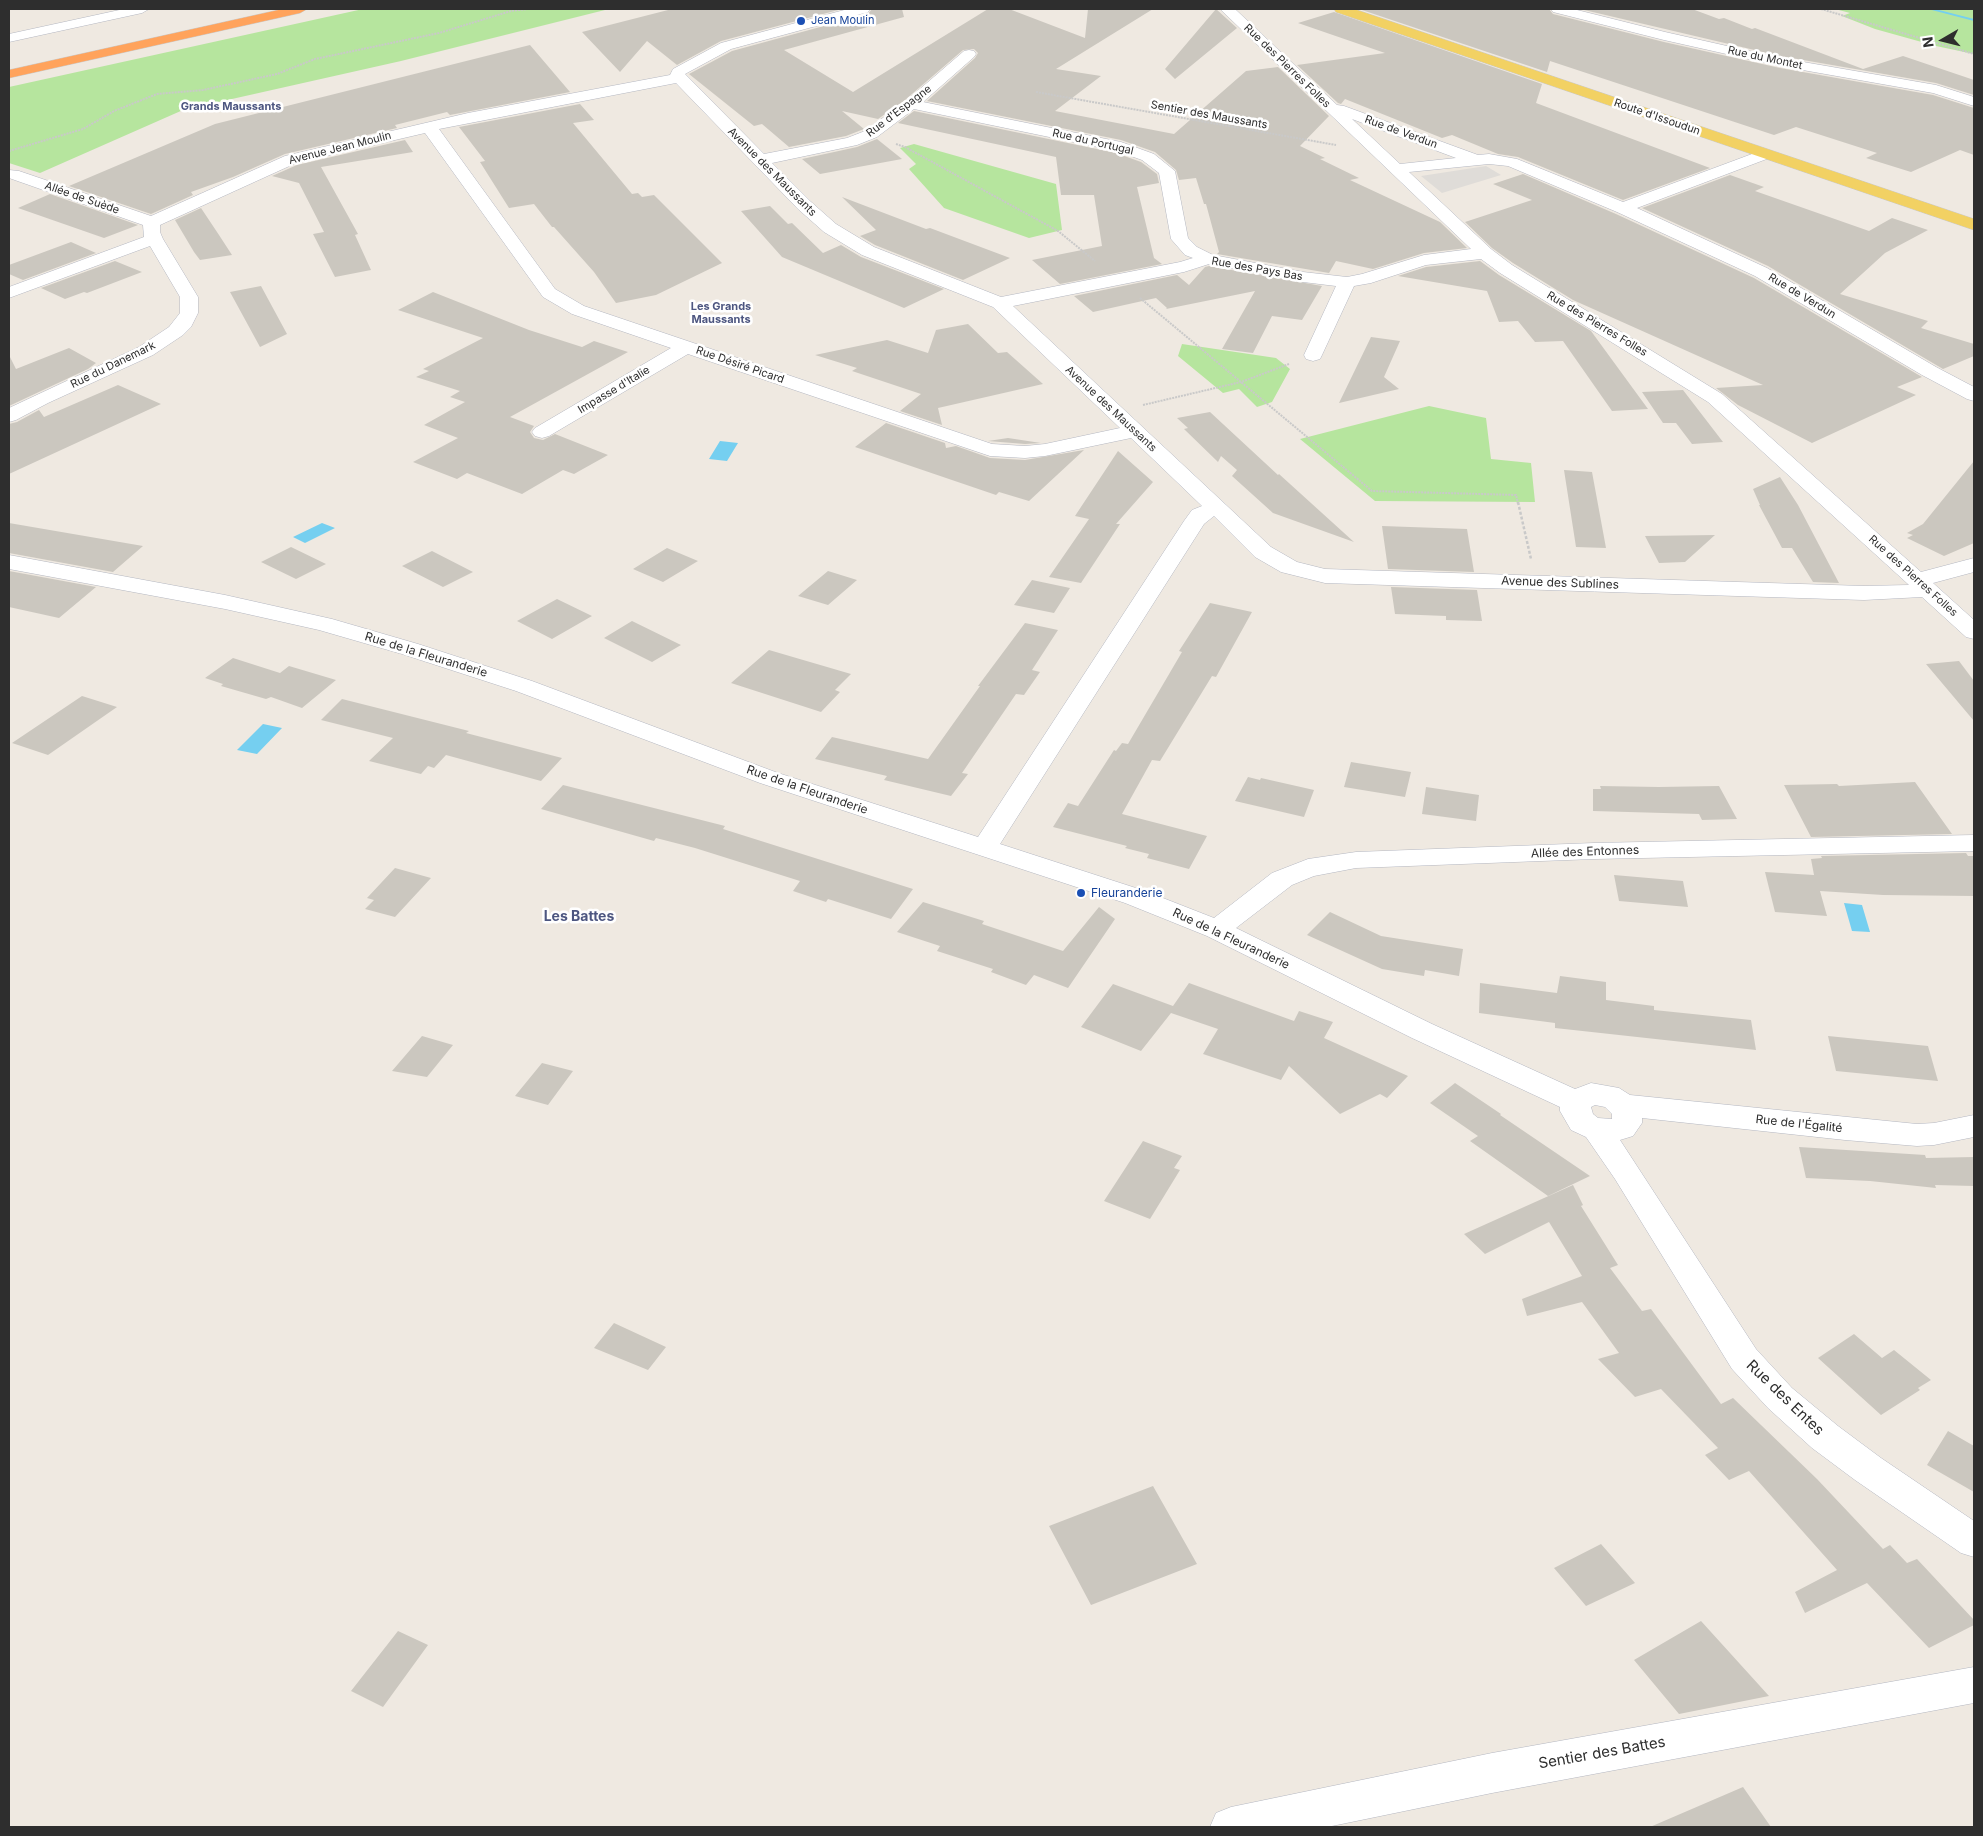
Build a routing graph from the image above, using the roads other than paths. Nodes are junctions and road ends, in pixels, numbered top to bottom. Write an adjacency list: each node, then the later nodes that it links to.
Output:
1 (142, 9): 9 (street)
2 (300, 9): 8 (highway)
3 (314, 9): 8 (highway)
4 (863, 9): 13 (street, Avenue Jean Moulin)
5 (1227, 9): 16 (street, Rue des Pierres Folles)
6 (1341, 9): 18 (main road, Route d'Issoudun)
7 (1558, 9): 14 (street, Rue du Montet)
8 (262, 12): 11 (highway); 12 (highway)
9 (9, 38)
10 (969, 54): 15 (street, Rue d'Espagne)
11 (9, 64)
12 (9, 74)
13 (678, 76): 17 (street, Avenue Jean Moulin); 19 (street, Avenue des Maussants)
14 (1974, 102)
15 (911, 104): 19 (street, Rue d'Espagne); 27 (street, Rue du Portugal)
16 (1327, 104): 20 (street, Rue de Verdun); 21 (street, Rue des Pierres Folles)
17 (429, 127): 25 (street, Avenue Jean Moulin); 31 (street, Rue Désiré Picard)
18 (1766, 154): 23 (street); 24 (main road, Route d'Issoudun)
19 (760, 160): 30 (street, Avenue des Maussants)
20 (1476, 160): 21 (street, Rue de Verdun); 23 (street, Rue de Verdun)
21 (1396, 169): 26 (street, Rue des Pierres Folles)
22 (13, 174): 25 (street, Allée de Suède)
23 (1623, 208): 33 (street, Rue de Verdun)
24 (1974, 225)
25 (153, 231): 29 (street, Avenue Jean Moulin); 34 (street, Rue du Danemark)
26 (1485, 253): 28 (street, Rue des Pays Bas); 40 (street, Rue des Pierres Folles)
27 (1208, 259): 28 (street, Rue des Pays Bas); 30 (street, Rue des Pays Bas)
28 (1348, 282): 32 (street)
29 (9, 293)
30 (999, 302): 35 (street, Avenue des Maussants)
31 (686, 347): 35 (street, Rue Désiré Picard); 36 (street, Impasse d'Italie)
32 (1313, 355)
33 (1974, 395)
34 (9, 416)
35 (1135, 431): 37 (street, Avenue des Maussants)
36 (542, 432)
37 (1216, 507): 40 (street, Avenue des Sublines); 43 (street)
38 (9, 562): 43 (street, Rue de la Fleuranderie)
39 (1974, 565): 40 (street, Avenue des Sublines)
40 (1922, 585): 41 (street, Rue des Pierres Folles)
41 (1974, 632)
42 (1974, 843): 44 (street, Allée des Entonnes)
43 (984, 848): 44 (street, Rue de la Fleuranderie)
44 (1217, 930): 45 (street, Rue de la Fleuranderie)
45 (1577, 1102): 46 (street); 48 (street)
46 (1623, 1105): 47 (street, Rue de l'Égalité); 48 (street)
47 (1974, 1126)
48 (1598, 1130): 49 (street, Rue des Entes)
49 (1974, 1541)
50 (1974, 1685): 51 (street, Sentier des Battes)
51 (1231, 1827)

